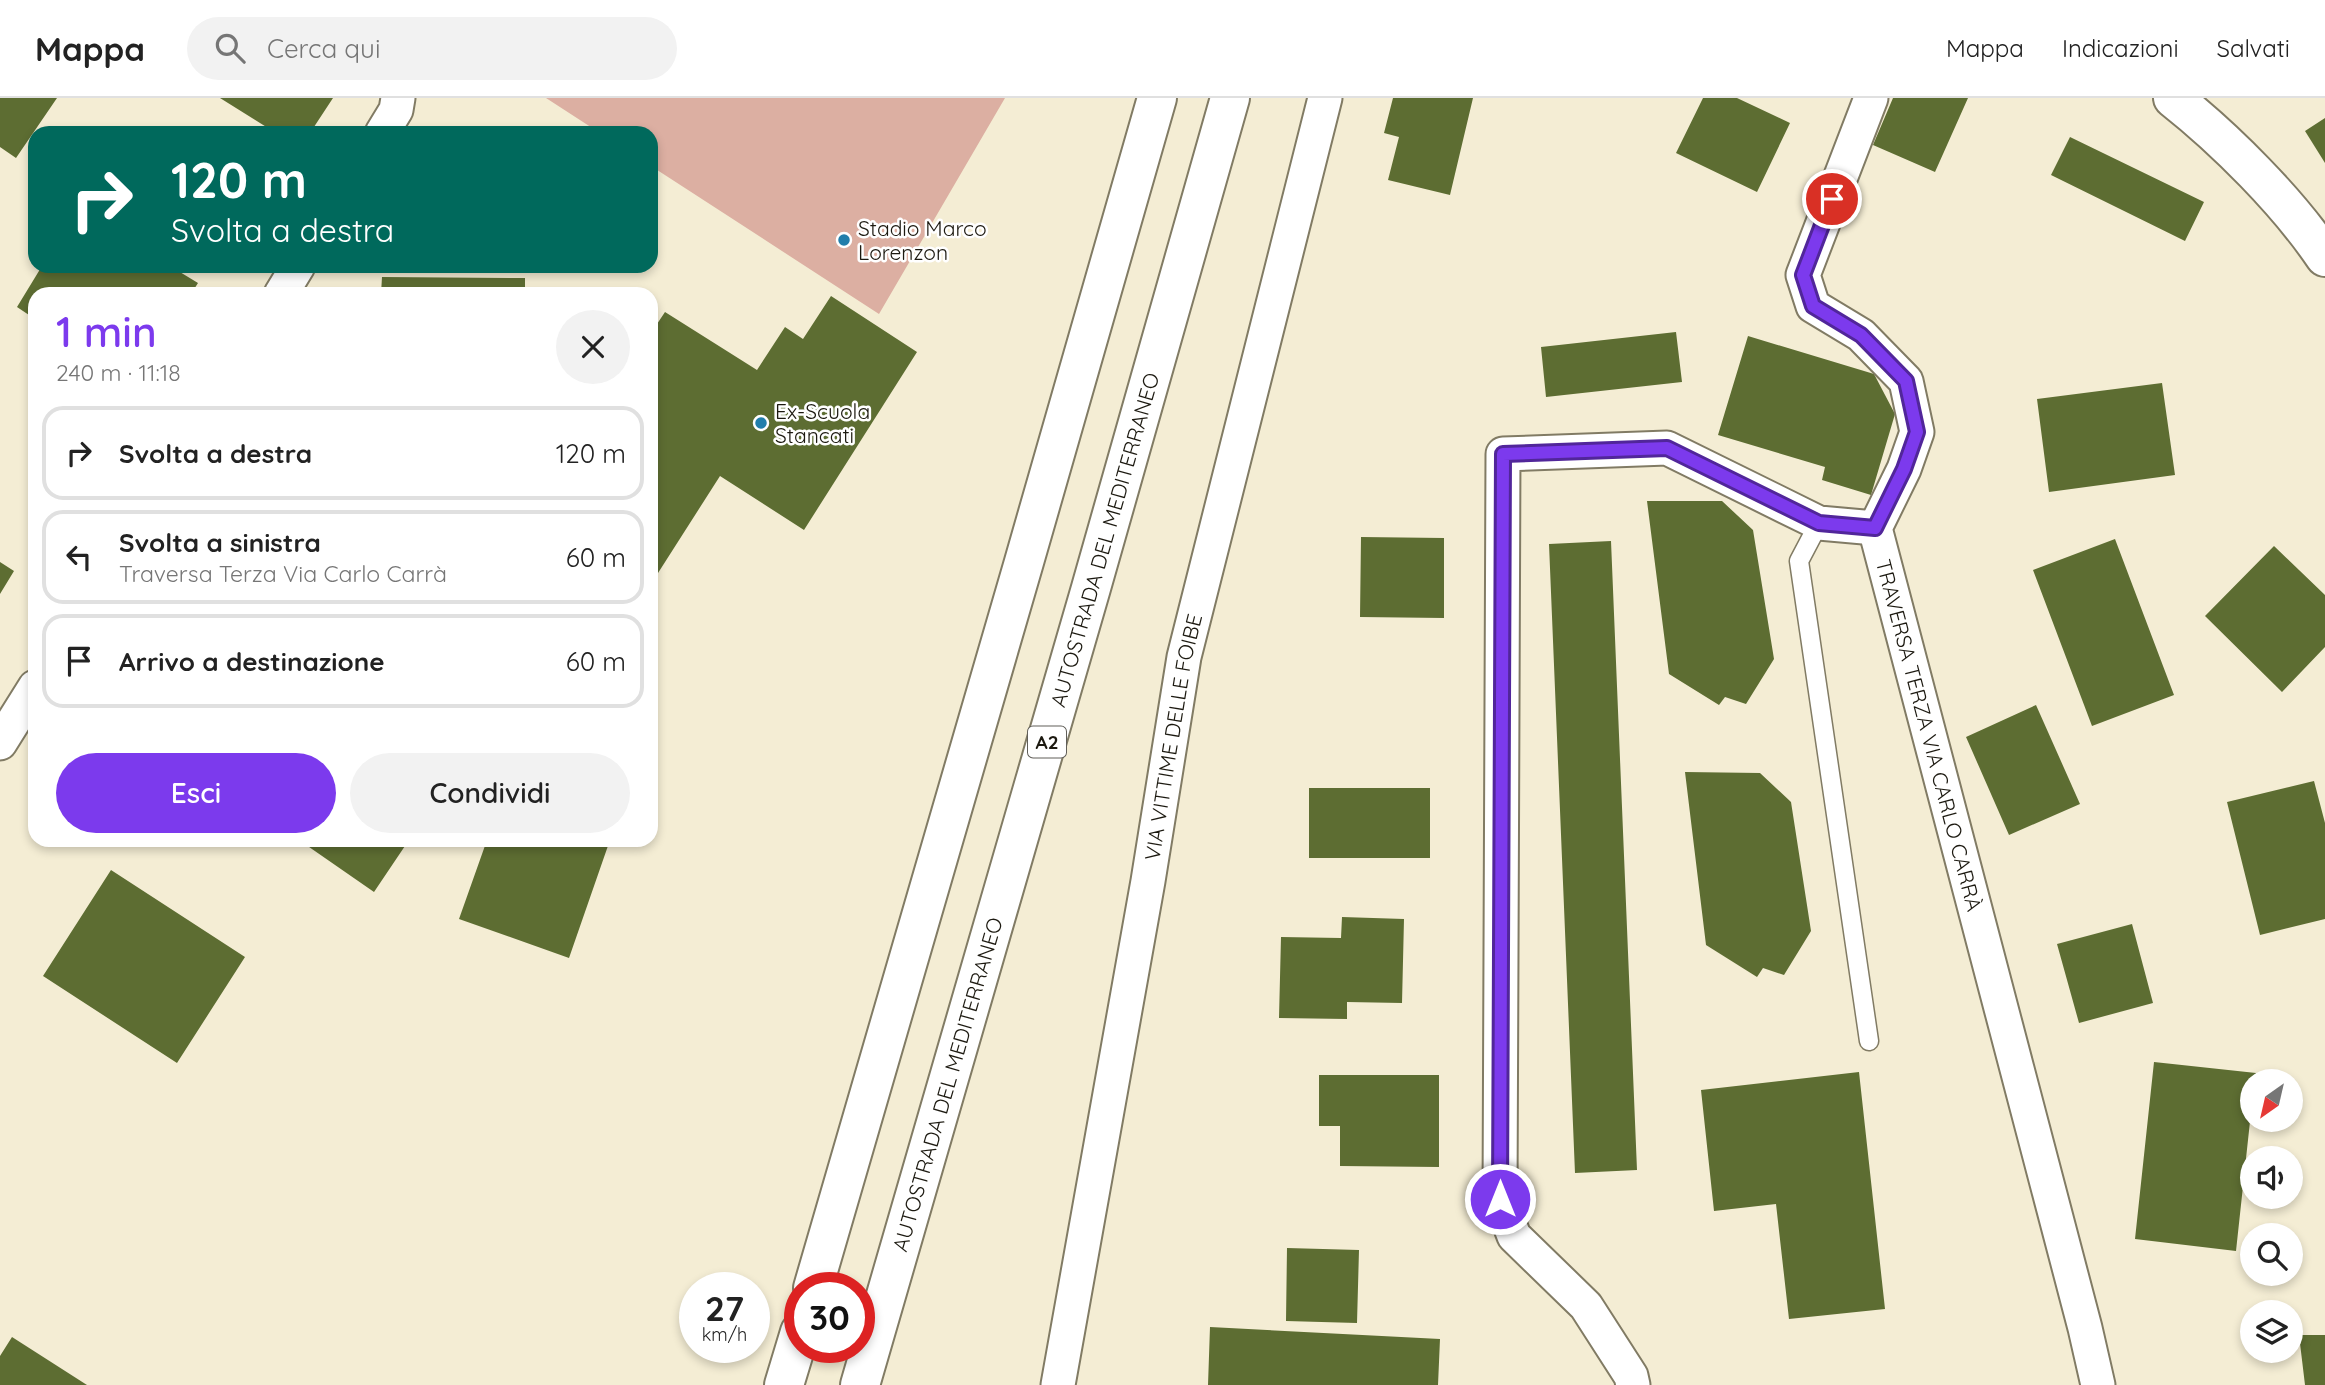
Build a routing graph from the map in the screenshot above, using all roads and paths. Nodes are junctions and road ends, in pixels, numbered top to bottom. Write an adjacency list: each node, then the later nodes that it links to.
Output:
1 (398, 98): 7 (street)
2 (1157, 98): 14 (main road)
3 (1230, 98): 17 (main road, AUTOSTRADA DEL MEDITERRANEO / A2)
4 (1325, 98): 18 (street, VIA VITTIME DELLE FOIBE)
5 (1871, 98): 10 (street)
6 (2173, 98): 8 (main road)
7 (386, 126)
8 (2325, 257)
9 (1819, 523): 10 (street); 13 (lane); 19 (street)
10 (1875, 528): 20 (street, TRAVERSA TERZA VIA CARLO CARRÀ)
11 (28, 698): 12 (street)
12 (0, 743)
13 (1870, 1041)
14 (818, 1272)
15 (791, 1363): 16 (main road)
16 (784, 1385)
17 (860, 1385)
18 (1058, 1385)
19 (1633, 1385)
20 (2098, 1385)

